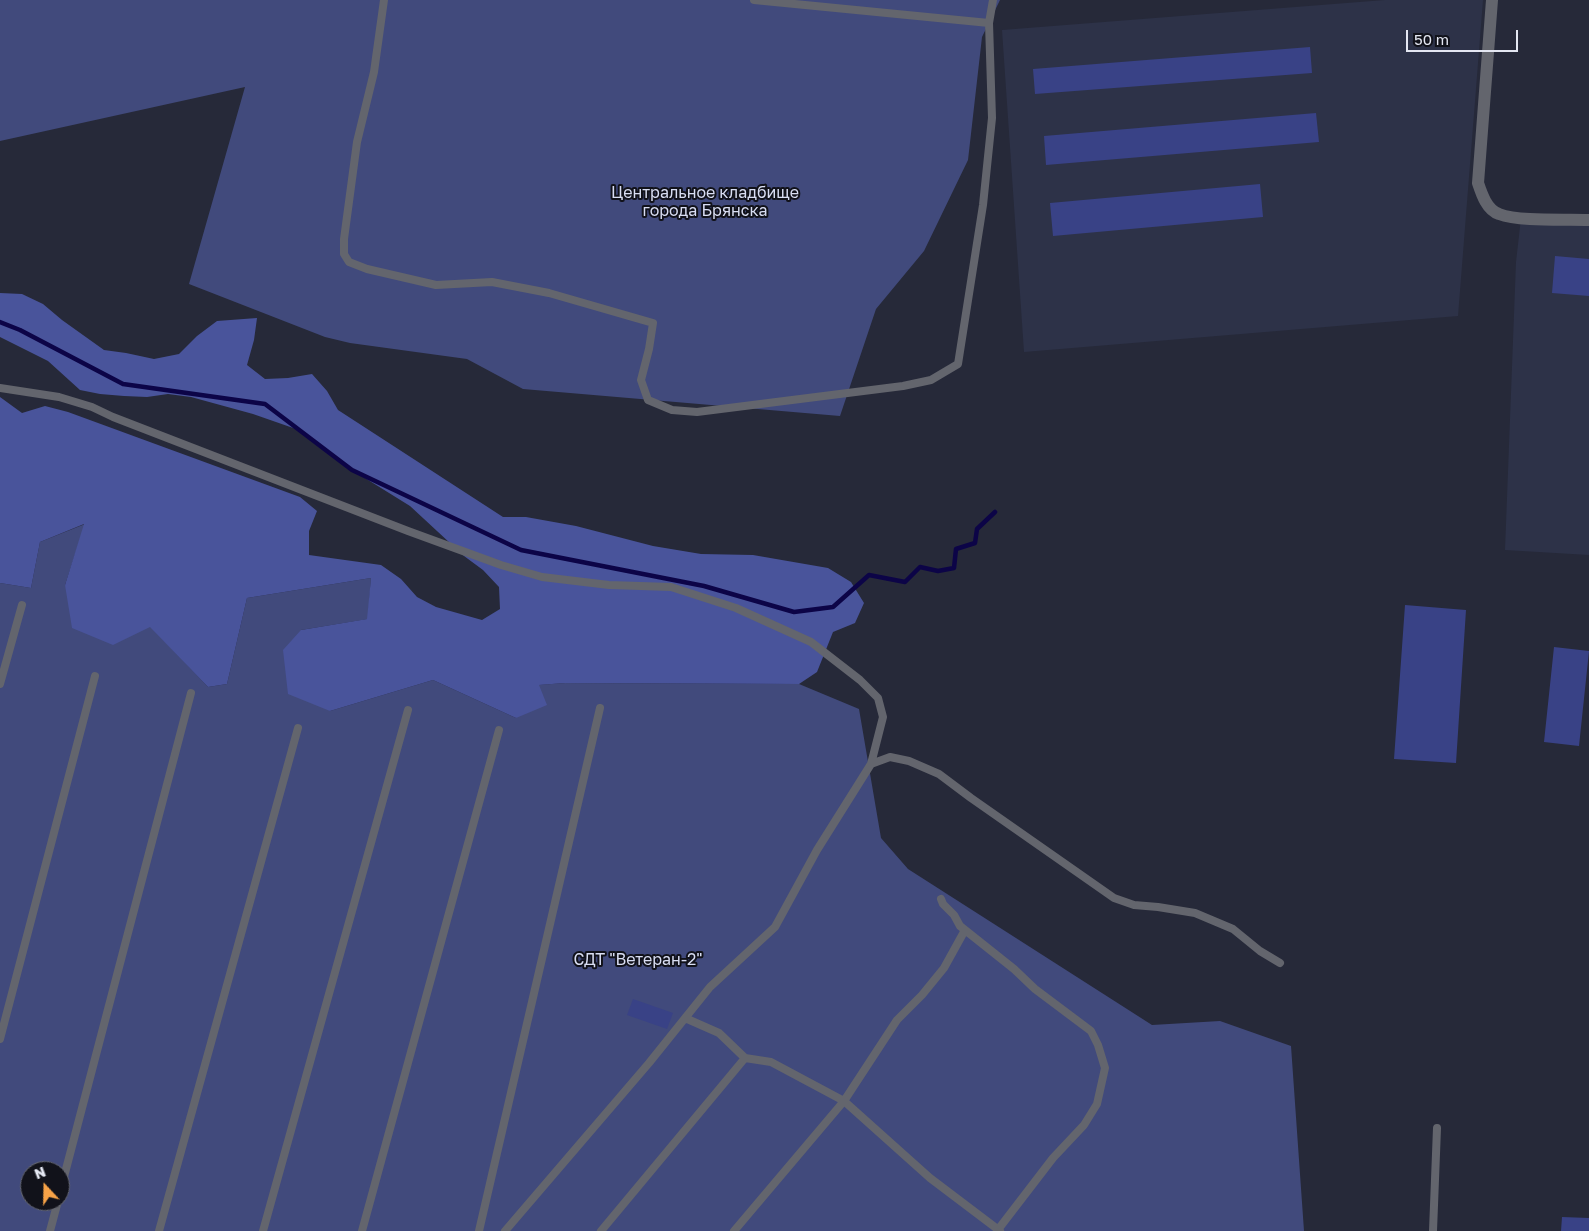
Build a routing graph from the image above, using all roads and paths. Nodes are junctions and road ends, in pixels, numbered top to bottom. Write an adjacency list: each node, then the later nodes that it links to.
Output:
1 (384, 0): 5 (lane)
2 (754, 0): 5 (lane)
3 (992, 0): 5 (lane)
4 (1492, 0): 6 (street)
5 (989, 23)
6 (1589, 220)
7 (0, 388): 16 (lane)
8 (22, 604): 10 (lane)
9 (95, 676): 21 (lane)
10 (0, 684)
11 (191, 693): 25 (lane)
12 (600, 708): 31 (lane)
13 (408, 710): 29 (lane)
14 (298, 728): 28 (lane)
15 (499, 730): 30 (lane)
16 (871, 764): 19 (lane); 20 (lane)
17 (941, 899): 18 (lane)
18 (965, 930): 23 (lane); 35 (lane)
19 (1280, 963)
20 (685, 1018): 22 (lane); 32 (lane)
21 (0, 1039)
22 (744, 1058): 23 (lane); 33 (lane)
23 (844, 1101): 34 (lane); 35 (lane)
24 (1437, 1128): 36 (lane)
25 (68, 1161)
26 (55, 1211): 27 (lane)
27 (50, 1231)
28 (159, 1231)
29 (263, 1231)
30 (362, 1231)
31 (478, 1231)
32 (505, 1231)
33 (600, 1231)
34 (734, 1231)
35 (999, 1231)
36 (1433, 1231)

